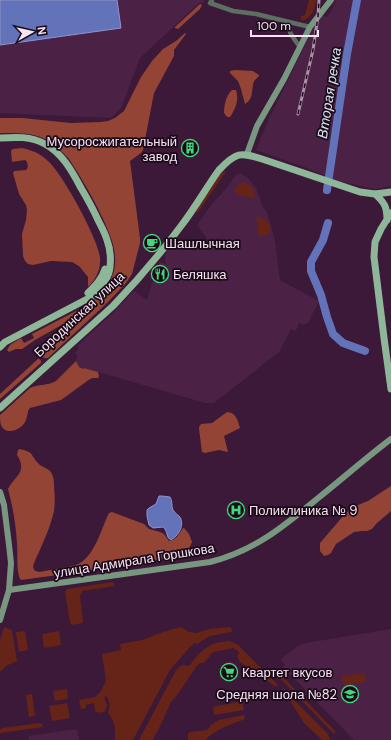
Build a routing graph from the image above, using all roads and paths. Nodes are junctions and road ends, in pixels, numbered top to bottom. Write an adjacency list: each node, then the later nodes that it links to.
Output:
1 (212, 0): 3 (street)
2 (331, 0): 4 (main road)
3 (288, 22): 4 (street); 5 (street)
4 (310, 27): 5 (main road)
5 (300, 47): 7 (main road)
6 (0, 140): 12 (main road); 13 (main road)
7 (247, 153): 9 (main road); 15 (main road, Бородинская улица); 16 (main road, Бородинская улица)
8 (391, 192): 9 (main road)
9 (375, 194): 11 (main road)
10 (391, 213): 11 (main road)
11 (387, 220): 14 (main road)
12 (0, 342)
13 (0, 347)
14 (391, 389)
15 (0, 404)
16 (0, 408)
17 (391, 439): 19 (main road, улица Адмирала Горшкова)
18 (0, 492): 19 (main road)
19 (9, 590): 20 (main road)
20 (0, 620)

